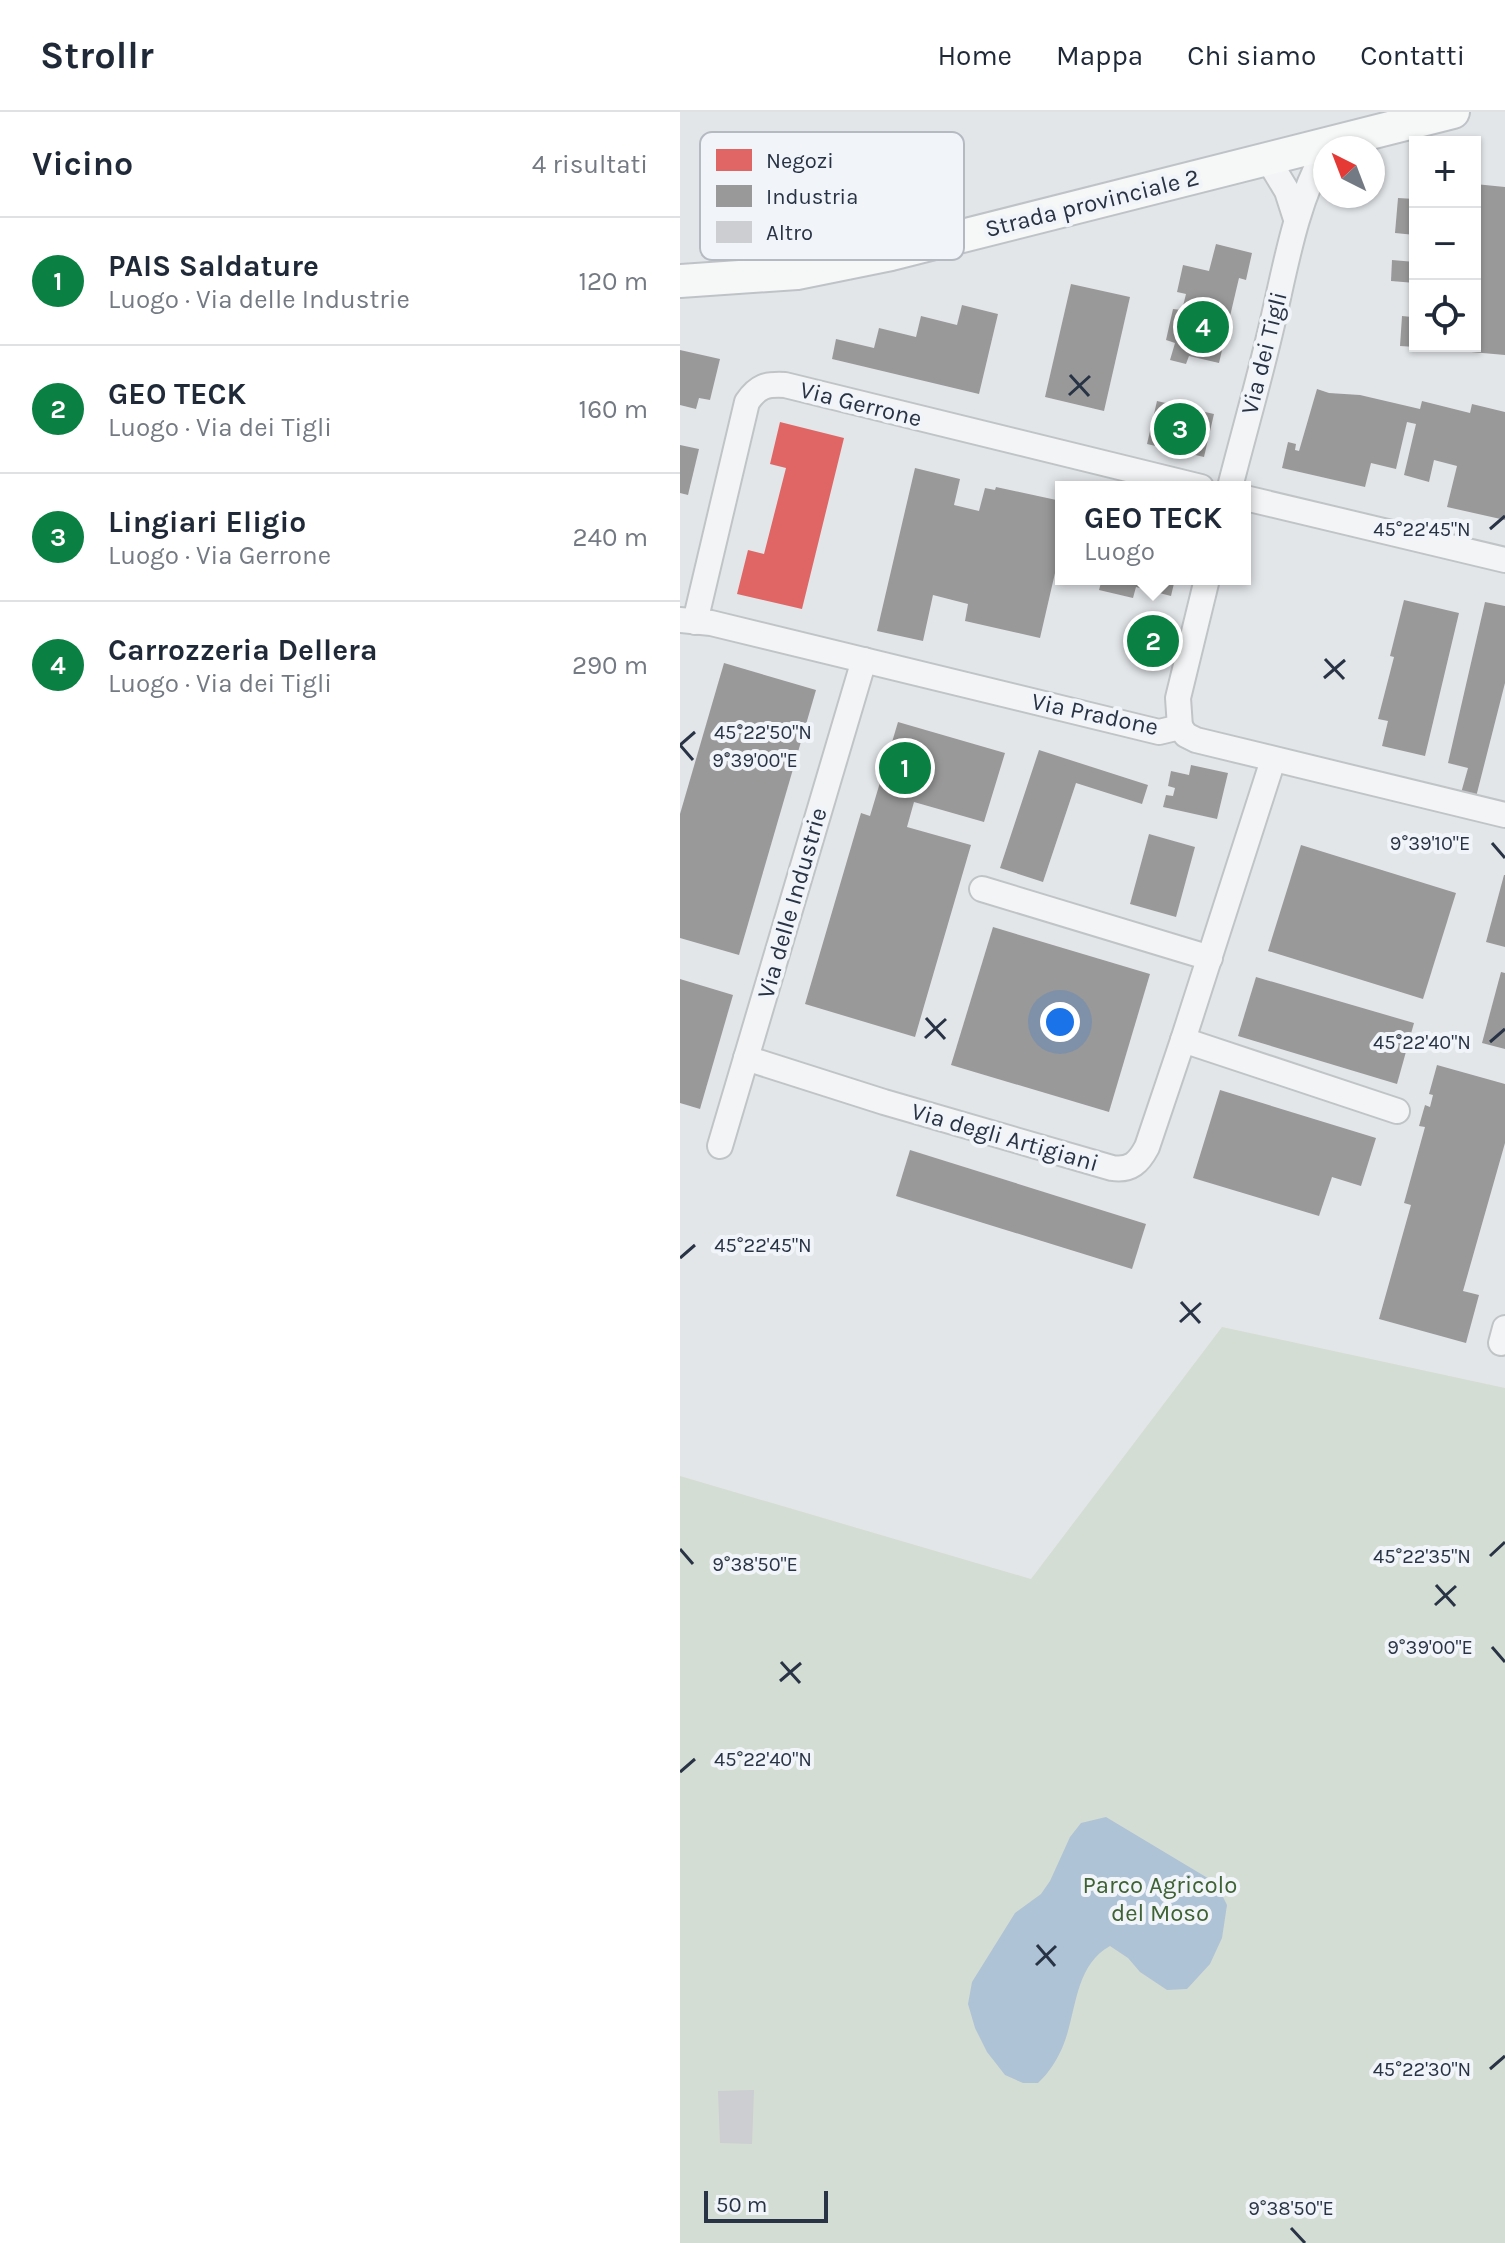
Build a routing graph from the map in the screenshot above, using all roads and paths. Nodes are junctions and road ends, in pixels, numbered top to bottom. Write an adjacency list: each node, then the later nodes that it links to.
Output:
1 (1453, 112): 2 (main road, Strada provinciale 2)
2 (1367, 136)
3 (1313, 150): 4 (main road, Strada provinciale 2)
4 (1267, 158): 6 (street); 7 (main road, Strada provinciale 2)
5 (1313, 173): 6 (street, Via dei Tigli)
6 (1296, 219): 11 (street, Via dei Tigli)
7 (964, 235)
8 (861, 260): 9 (main road, Strada provinciale 2)
9 (680, 281)
10 (1177, 481): 15 (street, Via Gerrone)
11 (1232, 481)
12 (1251, 499): 13 (street)
13 (1505, 560)
14 (1206, 585): 17 (street)
15 (688, 621): 16 (street, Via Pradone)
16 (864, 660): 17 (street, Via Pradone); 23 (street, Via delle Industrie)
17 (1180, 727): 18 (street, Via Pradone)
18 (1273, 760): 19 (street, Via Pradone); 21 (street, Via degli Artigiani)
19 (1505, 815)
20 (982, 889): 21 (street)
21 (1210, 958): 22 (street, Via degli Artigiani)
22 (1183, 1040): 23 (street, Via degli Artigiani); 24 (street)
23 (746, 1058): 25 (street, Via delle Industrie)
24 (1397, 1111)
25 (720, 1146)

